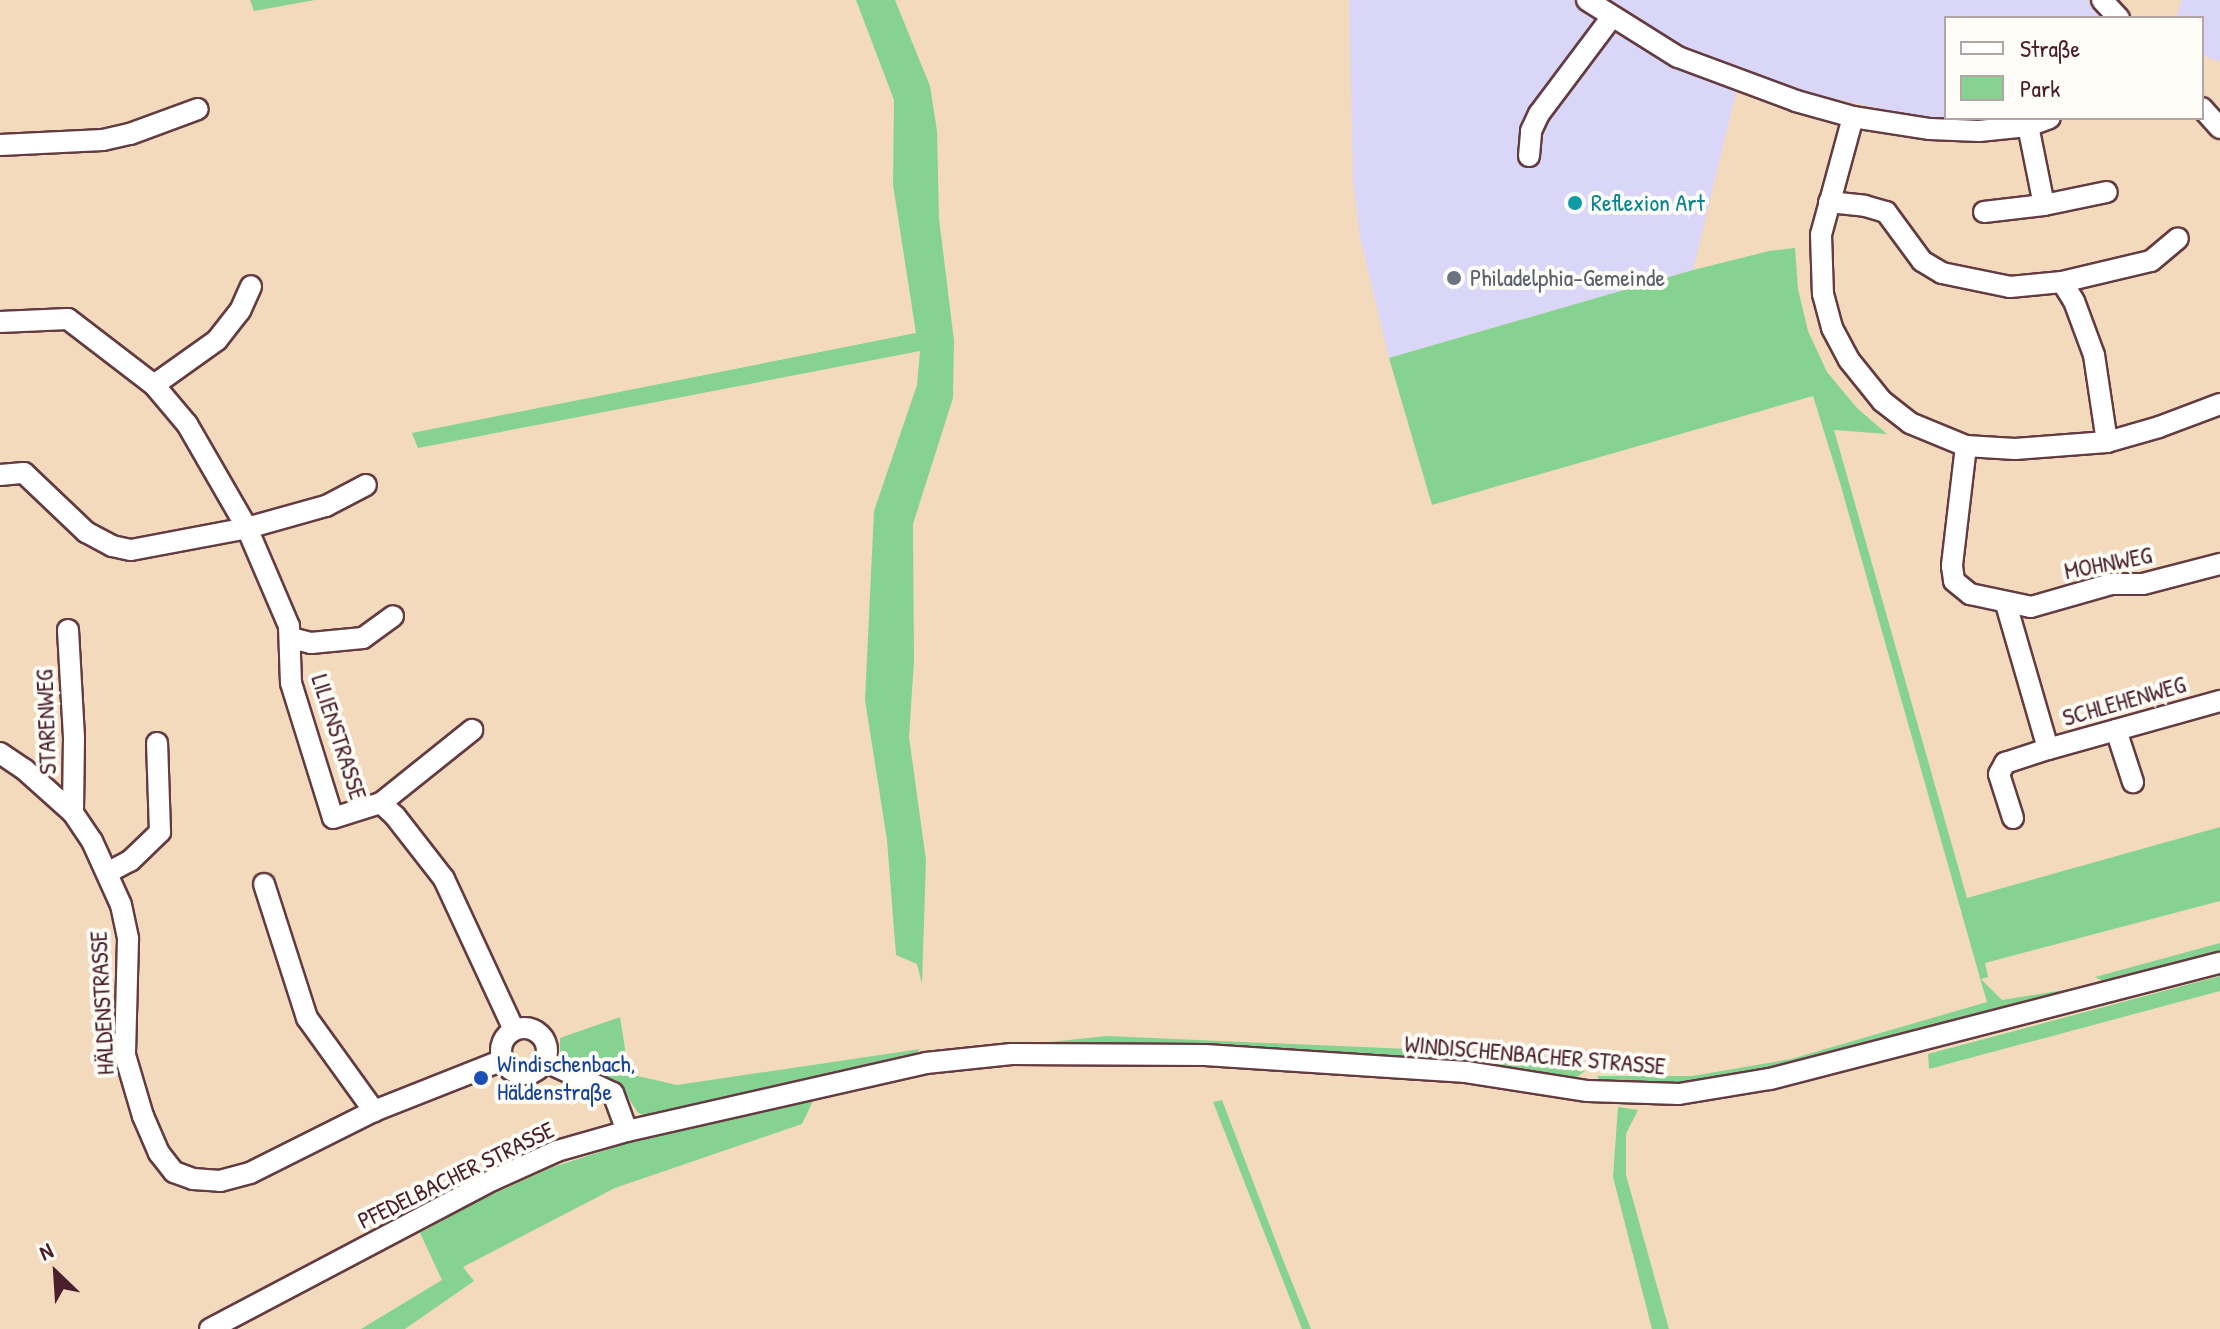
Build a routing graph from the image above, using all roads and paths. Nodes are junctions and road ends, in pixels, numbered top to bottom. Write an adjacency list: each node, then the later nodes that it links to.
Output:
1 (1587, 0): 4 (street)
2 (2102, 0): 3 (street)
3 (2117, 16)
4 (1611, 18): 7 (street); 12 (street)
5 (198, 109): 11 (street)
6 (2204, 110): 10 (street)
7 (1853, 117): 9 (street); 14 (street)
8 (2044, 120): 9 (street)
9 (2028, 126): 15 (street)
10 (2220, 128)
11 (0, 145)
12 (1529, 156)
13 (2107, 192): 15 (street)
14 (1829, 202): 18 (street); 24 (street)
15 (2044, 205): 16 (street)
16 (1984, 212)
17 (2178, 238): 18 (street)
18 (2062, 282): 23 (street)
19 (251, 286): 21 (street)
20 (0, 322): 21 (street, LILIENSTRASSE)
21 (154, 385): 27 (street, LILIENSTRASSE)
22 (2220, 404): 23 (street)
23 (2107, 442): 24 (street)
24 (1966, 446): 29 (street, MOHNWEG)
25 (0, 475): 27 (street)
26 (366, 485): 27 (street)
27 (247, 528): 32 (street, LILIENSTRASSE)
28 (2220, 564): 29 (street, MOHNWEG)
29 (2006, 604): 37 (street, SCHLEHENWEG)
30 (393, 616): 32 (street)
31 (68, 630): 41 (street, STARENWEG)
32 (291, 638): 40 (street, LILIENSTRASSE)
33 (2220, 701): 35 (street, SCHLEHENWEG)
34 (472, 730): 40 (street)
35 (2116, 730): 37 (street, SCHLEHENWEG); 39 (street)
36 (157, 743): 43 (street)
37 (2048, 749): 42 (street)
38 (0, 753): 41 (street, HÄLDENSTRASSE)
39 (2133, 782)
40 (381, 803): 46 (street, LILIENSTRASSE)
41 (73, 813): 43 (street, HÄLDENSTRASSE)
42 (2013, 818)
43 (107, 873): 50 (street, HÄLDENSTRASSE)
44 (264, 884): 50 (street)
45 (2220, 963): 49 (street, WINDISCHENBACHER STRASSE)
46 (514, 1030): 47 (street); 48 (street)
47 (503, 1060): 48 (street); 50 (street, HÄLDENSTRASSE)
48 (544, 1061): 51 (street)
49 (926, 1063): 51 (street, PFEDELBACHER STRASSE)
50 (374, 1111)
51 (627, 1131): 52 (street, PFEDELBACHER STRASSE)
52 (210, 1329)

